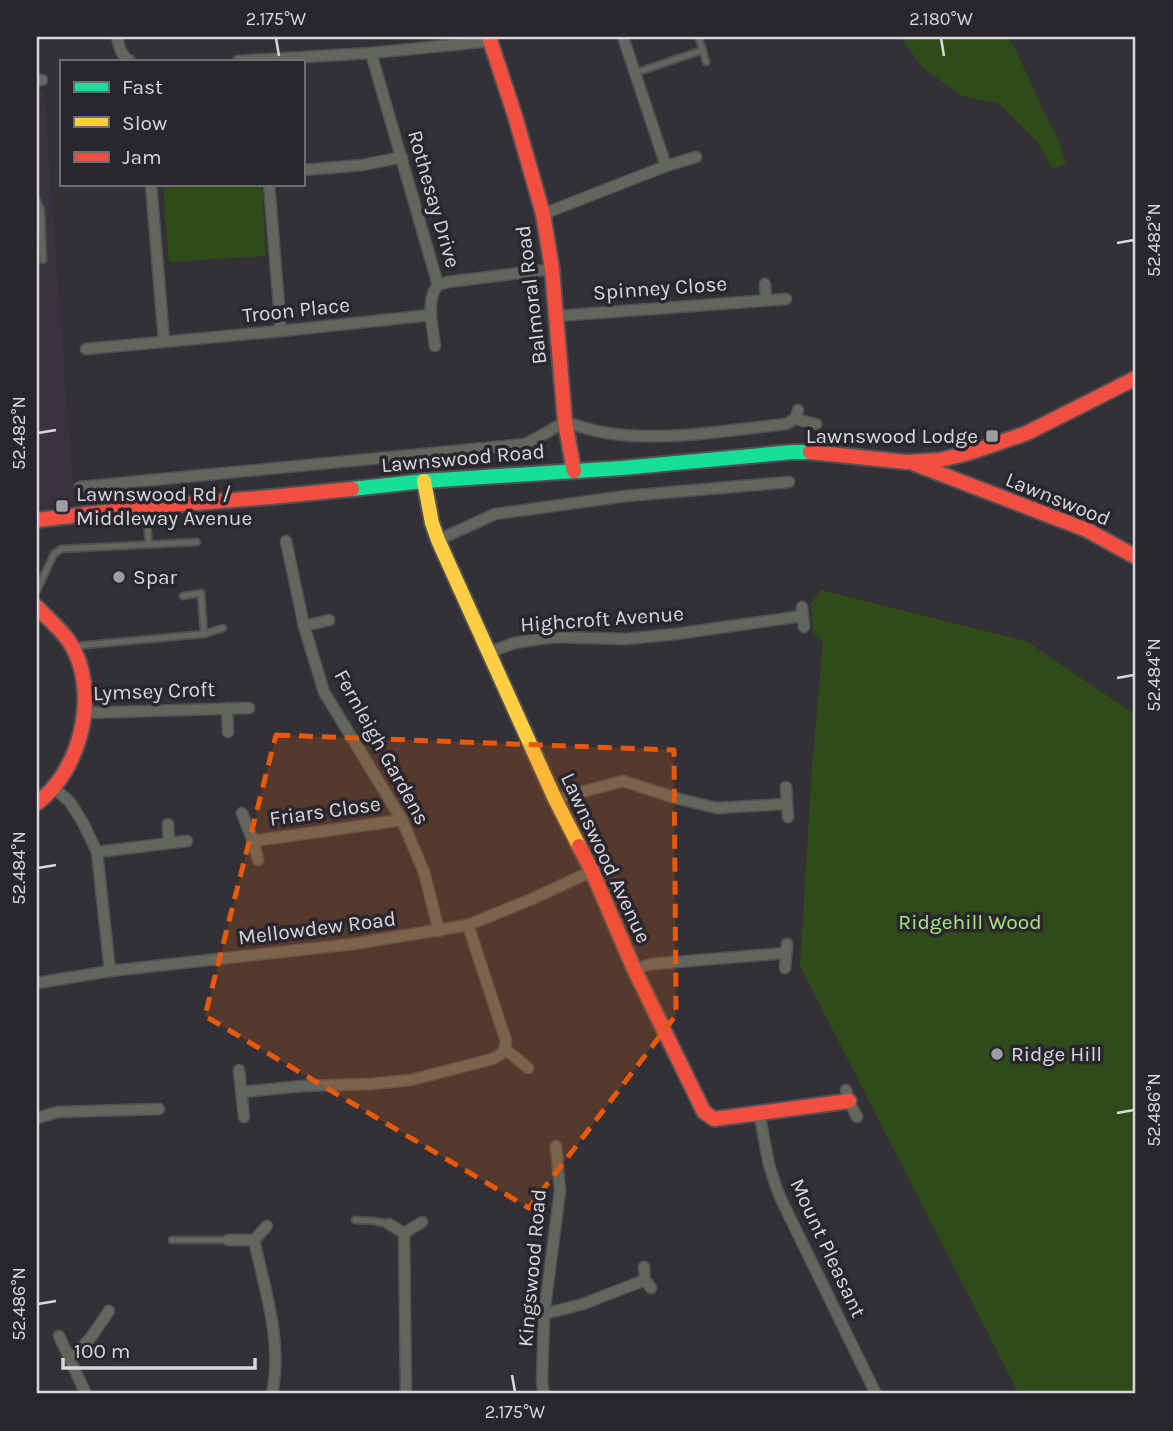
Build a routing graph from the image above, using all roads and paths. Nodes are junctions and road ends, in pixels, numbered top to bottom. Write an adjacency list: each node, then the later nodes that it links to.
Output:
1 (117, 37): 7 (street)
2 (623, 37): 10 (street)
3 (699, 38): 5 (lane)
4 (490, 39): 6 (street); 18 (street, Balmoral Road)
5 (703, 50): 9 (lane); 10 (lane)
6 (372, 53): 8 (street); 11 (street, Rothesay Drive)
7 (128, 60)
8 (255, 60)
9 (706, 62)
10 (635, 73): 13 (street)
11 (402, 157): 14 (street); 22 (street, Rothesay Drive)
12 (696, 158): 13 (street)
13 (666, 166): 18 (street)
14 (304, 170)
15 (151, 186): 28 (street)
16 (269, 186): 27 (street)
17 (37, 201): 19 (lane)
18 (543, 214): 20 (street, Balmoral Road)
19 (43, 260)
20 (552, 269): 22 (street, Rothesay Drive); 26 (street, Balmoral Road)
21 (765, 284): 24 (street)
22 (438, 285): 25 (street)
23 (786, 299): 24 (street, Spinney Close)
24 (766, 300): 26 (street, Spinney Close)
25 (431, 315): 27 (street, Troon Place); 29 (street)
26 (556, 316): 32 (street, Balmoral Road)
27 (281, 331): 28 (street, Troon Place)
28 (164, 341): 30 (street, Troon Place)
29 (435, 346)
30 (86, 349)
31 (1136, 378): 34 (street, Lawnswood)
32 (565, 422): 33 (street); 37 (street, Balmoral Road); 41 (street)
33 (816, 424)
34 (968, 453): 36 (street, Lawnswood); 40 (street)
35 (893, 462): 36 (street, Lawnswood); 37 (street, Lawnswood Road)
36 (911, 462): 40 (street, Lawnswood)
37 (574, 471): 38 (street, Lawnswood Road)
38 (424, 481): 42 (street, Lawnswood Road); 44 (street, Lawnswood Avenue)
39 (789, 482): 44 (street)
40 (963, 483): 48 (street, Lawnswood)
41 (80, 487)
42 (145, 507): 43 (street, Lawnswood Road); 47 (lane)
43 (37, 520)
44 (438, 540): 58 (street, Lawnswood Avenue)
45 (286, 541): 54 (street, Fernleigh Gardens)
46 (197, 542): 47 (lane)
47 (149, 544): 49 (lane)
48 (1136, 557)
49 (37, 590)
50 (183, 596): 56 (lane)
51 (37, 607): 57 (street)
52 (802, 617): 58 (street, Highcroft Avenue)
53 (329, 620): 54 (street)
54 (304, 626): 70 (street, Fernleigh Gardens)
55 (223, 628): 56 (lane)
56 (204, 634): 57 (lane)
57 (72, 646): 61 (street)
58 (488, 653): 65 (street, Lawnswood Avenue)
59 (227, 708): 60 (street, Lymsey Croft); 61 (street, Lymsey Croft); 62 (street, Lymsey Croft)
60 (250, 708)
61 (82, 713): 64 (street)
62 (228, 732)
63 (786, 787): 67 (street)
64 (54, 788): 66 (street); 75 (street)
65 (555, 799): 67 (street); 77 (street, Lawnswood Avenue)
66 (37, 803)
67 (786, 804): 69 (street)
68 (242, 813): 73 (street, Friars Close)
69 (788, 817)
70 (402, 820): 73 (street, Friars Close); 79 (street, Fernleigh Gardens)
71 (168, 824): 74 (street)
72 (187, 841): 74 (street)
73 (254, 841): 76 (street, Friars Close)
74 (169, 842): 75 (street)
75 (96, 852): 82 (street)
76 (258, 860)
77 (592, 871): 78 (street, Mellowdew Road); 81 (street, Lawnswood Avenue)
78 (468, 925): 79 (street, Mellowdew Road); 84 (street)
79 (439, 930): 82 (street, Mellowdew Road)
80 (785, 968): 81 (street)
81 (634, 969): 90 (street, Lawnswood Avenue)
82 (110, 971): 83 (street, Mellowdew Road)
83 (37, 984)
84 (505, 1049): 85 (street); 87 (street)
85 (528, 1068)
86 (239, 1070): 87 (street)
87 (242, 1092): 91 (street)
88 (848, 1096): 90 (street, Lawnswood Avenue); 92 (street)
89 (159, 1109): 93 (street)
90 (759, 1112): 112 (street, Mount Pleasant)
91 (244, 1117)
92 (857, 1117)
93 (37, 1118)
94 (556, 1146): 105 (street, Kingswood Road)
95 (355, 1220): 97 (lane)
96 (422, 1222): 99 (street)
97 (389, 1224): 99 (street)
98 (267, 1226): 102 (street)
99 (404, 1233): 110 (street)
100 (172, 1240): 101 (lane)
101 (228, 1240): 102 (street)
102 (254, 1240): 109 (street)
103 (644, 1267): 105 (street)
104 (109, 1311): 107 (street)
105 (544, 1314): 111 (street, Kingswood Road)
106 (59, 1336): 107 (street)
107 (69, 1357): 108 (street)
108 (86, 1394)
109 (272, 1394)
110 (406, 1394)
111 (544, 1394)
112 (877, 1394)

